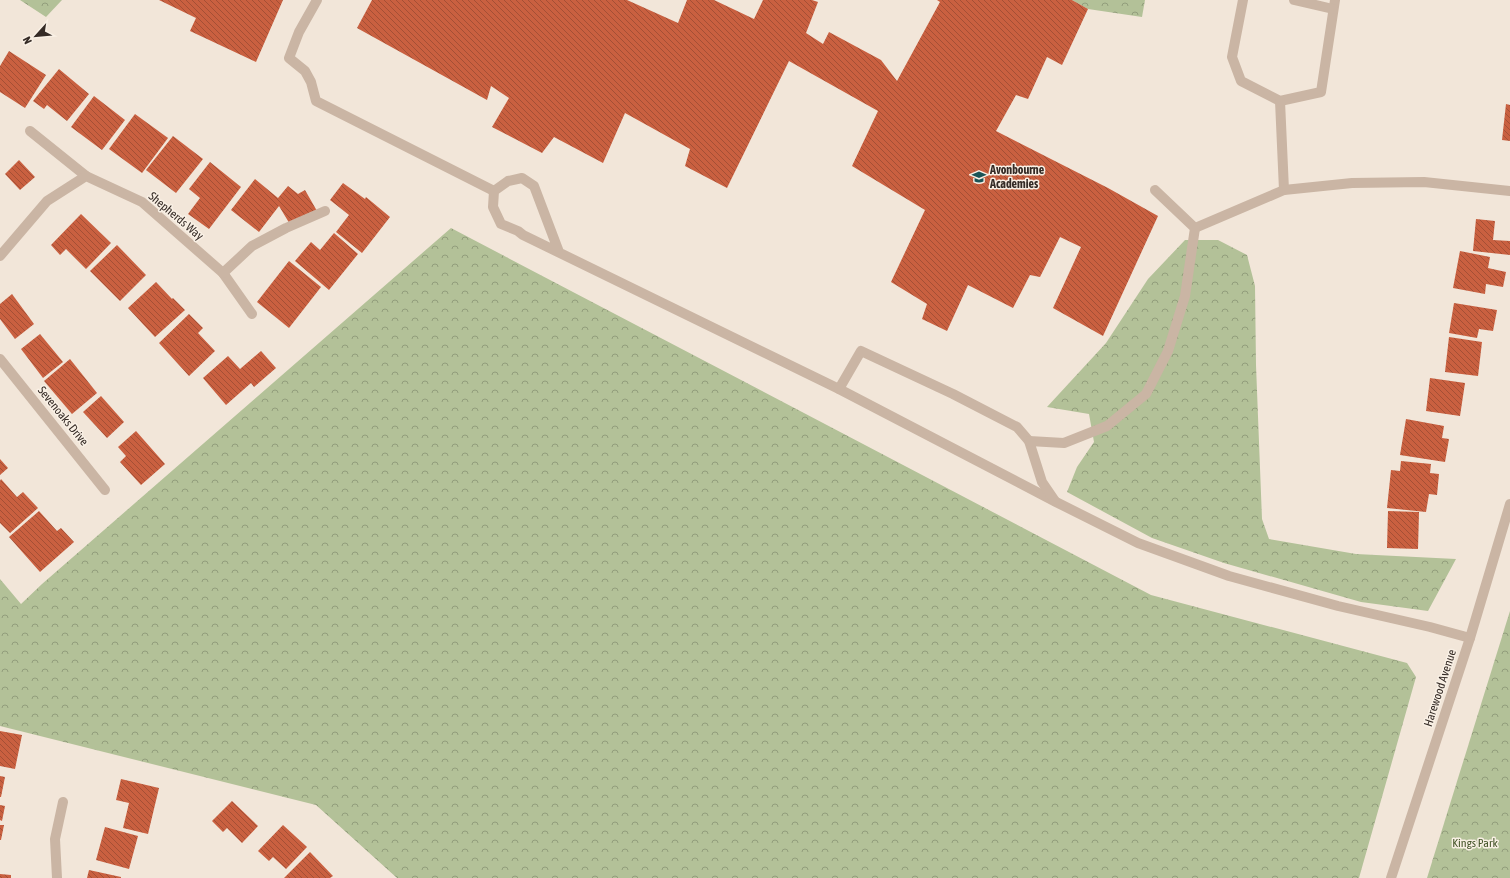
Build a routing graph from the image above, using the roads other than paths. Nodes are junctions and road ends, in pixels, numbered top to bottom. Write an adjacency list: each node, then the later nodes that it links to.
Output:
1 (317, 0): 8 (street)
2 (1243, 0): 5 (street)
3 (1294, 0): 4 (street)
4 (1334, 4): 5 (street)
5 (1280, 100): 10 (street)
6 (30, 131): 7 (street, Shepherds Way)
7 (86, 176): 15 (street); 16 (street, Shepherds Way)
8 (494, 190): 14 (street); 14 (street)
9 (1155, 190): 13 (street)
10 (1284, 190): 11 (street); 13 (street)
11 (1510, 191)
12 (326, 211): 16 (street)
13 (1196, 228): 20 (street)
14 (559, 252): 19 (street)
15 (0, 256)
16 (223, 273): 17 (street, Shepherds Way)
17 (252, 314)
18 (0, 359): 21 (street, Sevenoaks Drive)
19 (839, 389): 20 (street); 22 (street)
20 (1029, 441): 22 (street)
21 (105, 490)
22 (1056, 502): 24 (street)
23 (1510, 504): 24 (street, Harewood Avenue)
24 (1470, 638): 27 (street, Harewood Avenue)
25 (63, 802): 26 (street)
26 (57, 878)
27 (1392, 878)

